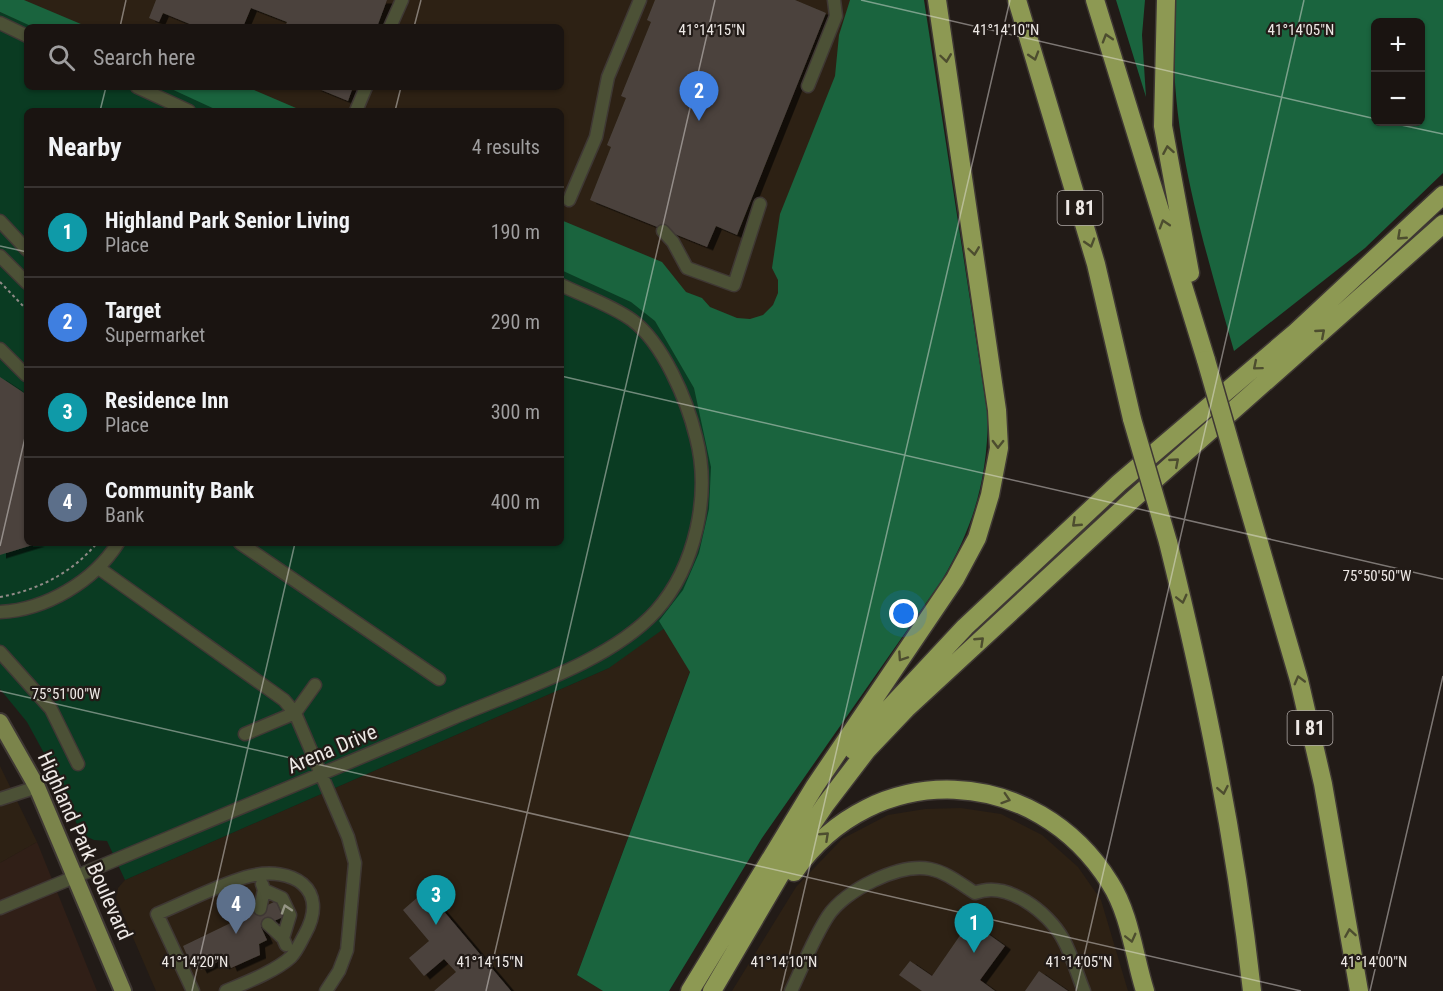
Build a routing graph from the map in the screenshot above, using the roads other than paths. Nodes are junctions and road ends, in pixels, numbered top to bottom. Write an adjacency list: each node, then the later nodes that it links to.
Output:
1 (402, 0): 9 (lane)
2 (639, 0): 17 (lane)
3 (834, 0): 11 (lane)
4 (937, 0): 51 (highway, one-way to 51)
5 (1017, 0): 63 (highway, I 81, one-way to 63, bridge)
6 (1095, 0): 27 (highway, I 81, one-way to 6)
7 (1166, 0): 27 (highway, one-way to 7)
8 (0, 23): 10 (lane)
9 (391, 24)
10 (24, 35)
11 (808, 86)
12 (144, 90): 14 (lane)
13 (365, 90): 15 (lane)
14 (182, 108)
15 (357, 108)
16 (1443, 195): 51 (highway, one-way to 51)
17 (569, 200)
18 (760, 204): 21 (lane)
19 (0, 221): 22 (lane)
20 (1443, 224): 52 (highway, one-way to 20)
21 (663, 231)
22 (24, 247)
23 (0, 256): 24 (lane)
24 (24, 280)
25 (564, 286): 40 (lane, Arena Drive)
26 (0, 349): 28 (lane)
27 (1205, 356): 64 (highway, I 81, one-way to 27, bridge)
28 (24, 373)
29 (116, 546): 31 (lane)
30 (244, 546): 34 (lane)
31 (100, 569): 32 (lane); 36 (lane)
32 (0, 612)
33 (0, 652): 39 (lane)
34 (439, 680)
35 (315, 685): 36 (lane)
36 (295, 713): 38 (lane); 40 (lane)
37 (0, 722): 41 (main road, Highland Park Boulevard)
38 (245, 734)
39 (78, 764)
40 (323, 774): 43 (lane, Arena Drive); 57 (lane)
41 (37, 787): 42 (lane); 43 (main road, Highland Park Boulevard)
42 (0, 799)
43 (76, 876): 46 (lane, Arena Drive); 54 (main road, Highland Park Boulevard)
44 (257, 876): 45 (lane); 50 (lane); 55 (lane)
45 (264, 890): 47 (lane); 49 (lane, one-way to 45)
46 (0, 908)
47 (260, 909)
48 (267, 924): 49 (lane)
49 (283, 939): 50 (lane)
50 (291, 957): 53 (lane)
51 (711, 957): 58 (highway)
52 (727, 967): 59 (highway); 62 (highway, one-way to 62)
53 (250, 987): 56 (lane)
54 (123, 991)
55 (193, 991)
56 (226, 991)
57 (326, 991)
58 (690, 991)
59 (712, 991)
60 (791, 991): 61 (lane)
61 (1084, 991)
62 (1145, 991)
63 (1252, 991)
64 (1359, 991)

